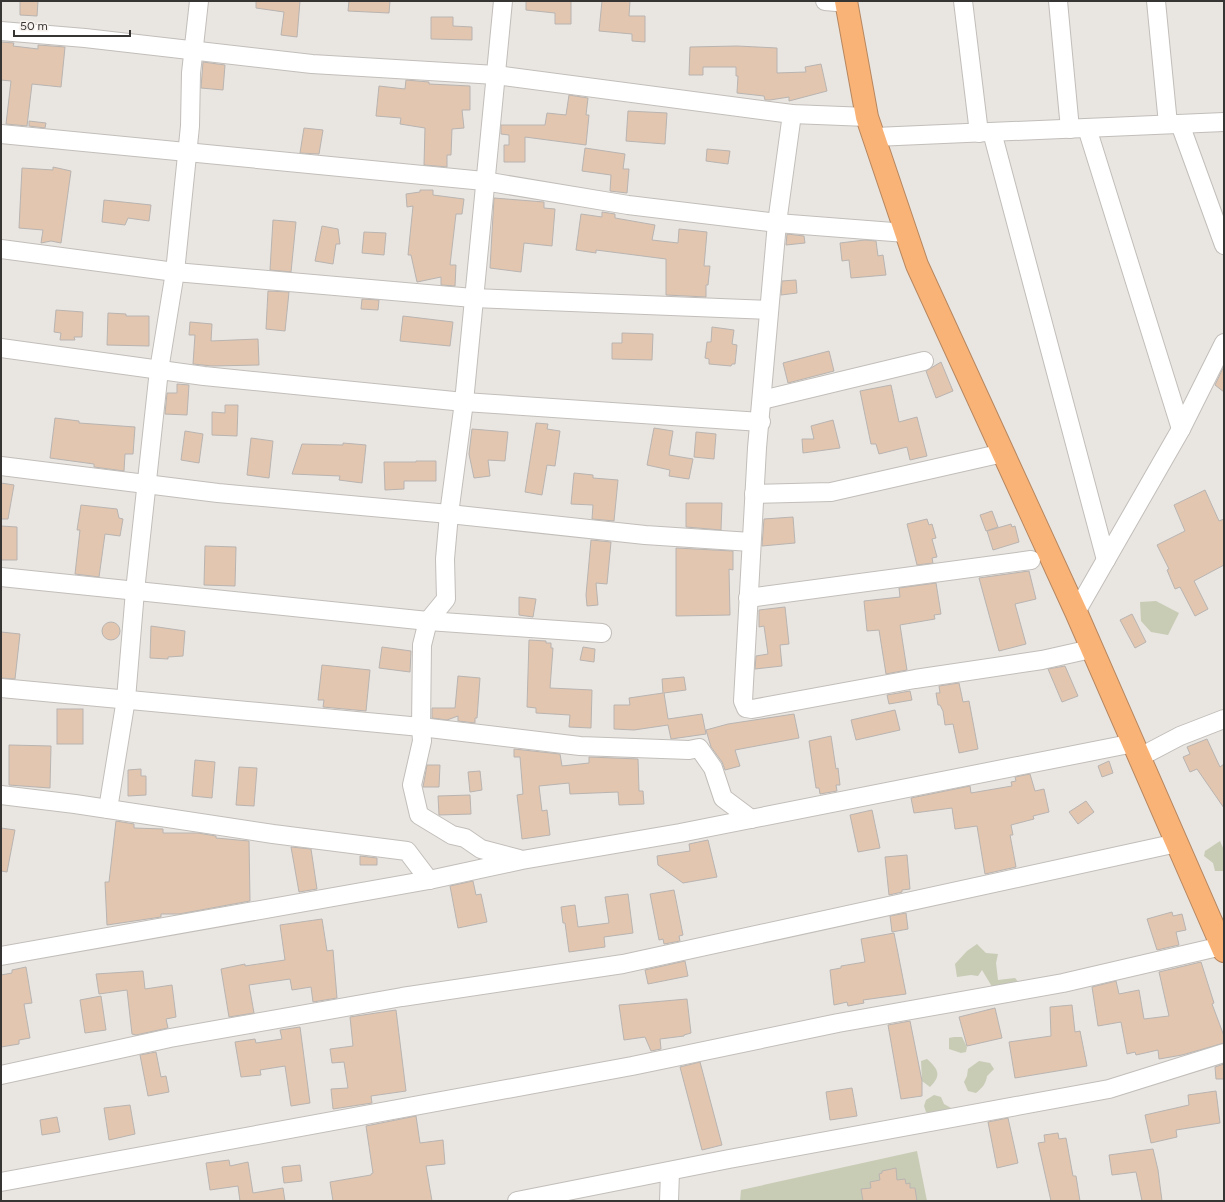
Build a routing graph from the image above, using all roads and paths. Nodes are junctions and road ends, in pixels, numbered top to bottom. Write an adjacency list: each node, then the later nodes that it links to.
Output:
1 (199, 1): 9 (street)
2 (503, 1): 10 (street)
3 (825, 1): 7 (street)
4 (963, 1): 16 (street)
5 (1058, 1): 15 (street)
6 (1156, 1): 14 (street)
7 (846, 2): 12 (highway)
8 (1, 31): 9 (street)
9 (195, 50): 10 (street); 19 (street)
10 (496, 75): 11 (street); 20 (street)
11 (792, 114): 12 (street); 21 (street)
12 (867, 117): 18 (highway)
13 (1224, 122): 14 (street)
14 (1174, 124): 15 (street); 23 (street)
15 (1078, 128): 16 (street); 35 (street)
16 (985, 133): 18 (street); 43 (street)
17 (1, 134): 19 (street)
18 (875, 138): 22 (highway)
19 (187, 152): 20 (street); 25 (street)
20 (484, 181): 21 (street); 26 (street)
21 (777, 223): 22 (street); 27 (street)
22 (906, 233): 36 (highway)
23 (1224, 245)
24 (1, 249): 25 (street)
25 (175, 272): 26 (street); 31 (street)
26 (473, 298): 27 (street); 33 (street)
27 (770, 310): 32 (street)
28 (1224, 343): 35 (street)
29 (1, 348): 31 (street)
30 (924, 361): 32 (street)
31 (159, 370): 33 (street); 38 (street)
32 (762, 400): 34 (street)
33 (464, 402): 34 (street); 40 (street)
34 (760, 422): 39 (street)
35 (1181, 429): 43 (street)
36 (1003, 453): 39 (street); 47 (highway)
37 (1, 466): 38 (street)
38 (147, 484): 40 (street); 45 (street)
39 (754, 494): 41 (street)
40 (449, 514): 41 (street); 48 (street)
41 (751, 542): 46 (street)
42 (1031, 560): 46 (street)
43 (1106, 560): 47 (street)
44 (1, 577): 45 (street)
45 (136, 591): 48 (street); 52 (street)
46 (748, 598): 50 (street)
47 (1076, 612): 50 (highway)
48 (428, 621): 49 (street); 54 (street)
49 (602, 633)
50 (1091, 649): 55 (highway)
51 (1, 688): 52 (street)
52 (126, 700): 54 (street); 57 (street)
53 (1224, 719): 55 (street)
54 (421, 727): 58 (street); 60 (street)
55 (1137, 750): 58 (street); 59 (highway)
56 (1, 795): 57 (street)
57 (108, 809): 61 (street)
58 (751, 819): 60 (street)
59 (1177, 844): 62 (highway); 65 (street)
60 (522, 860): 61 (street)
61 (429, 880): 63 (street)
62 (1223, 949): 67 (street)
63 (1, 956)
64 (1224, 1053): 66 (street)
65 (1, 1074)
66 (670, 1172): 68 (street); 69 (street)
67 (1, 1182)
68 (517, 1201)
69 (669, 1201)

